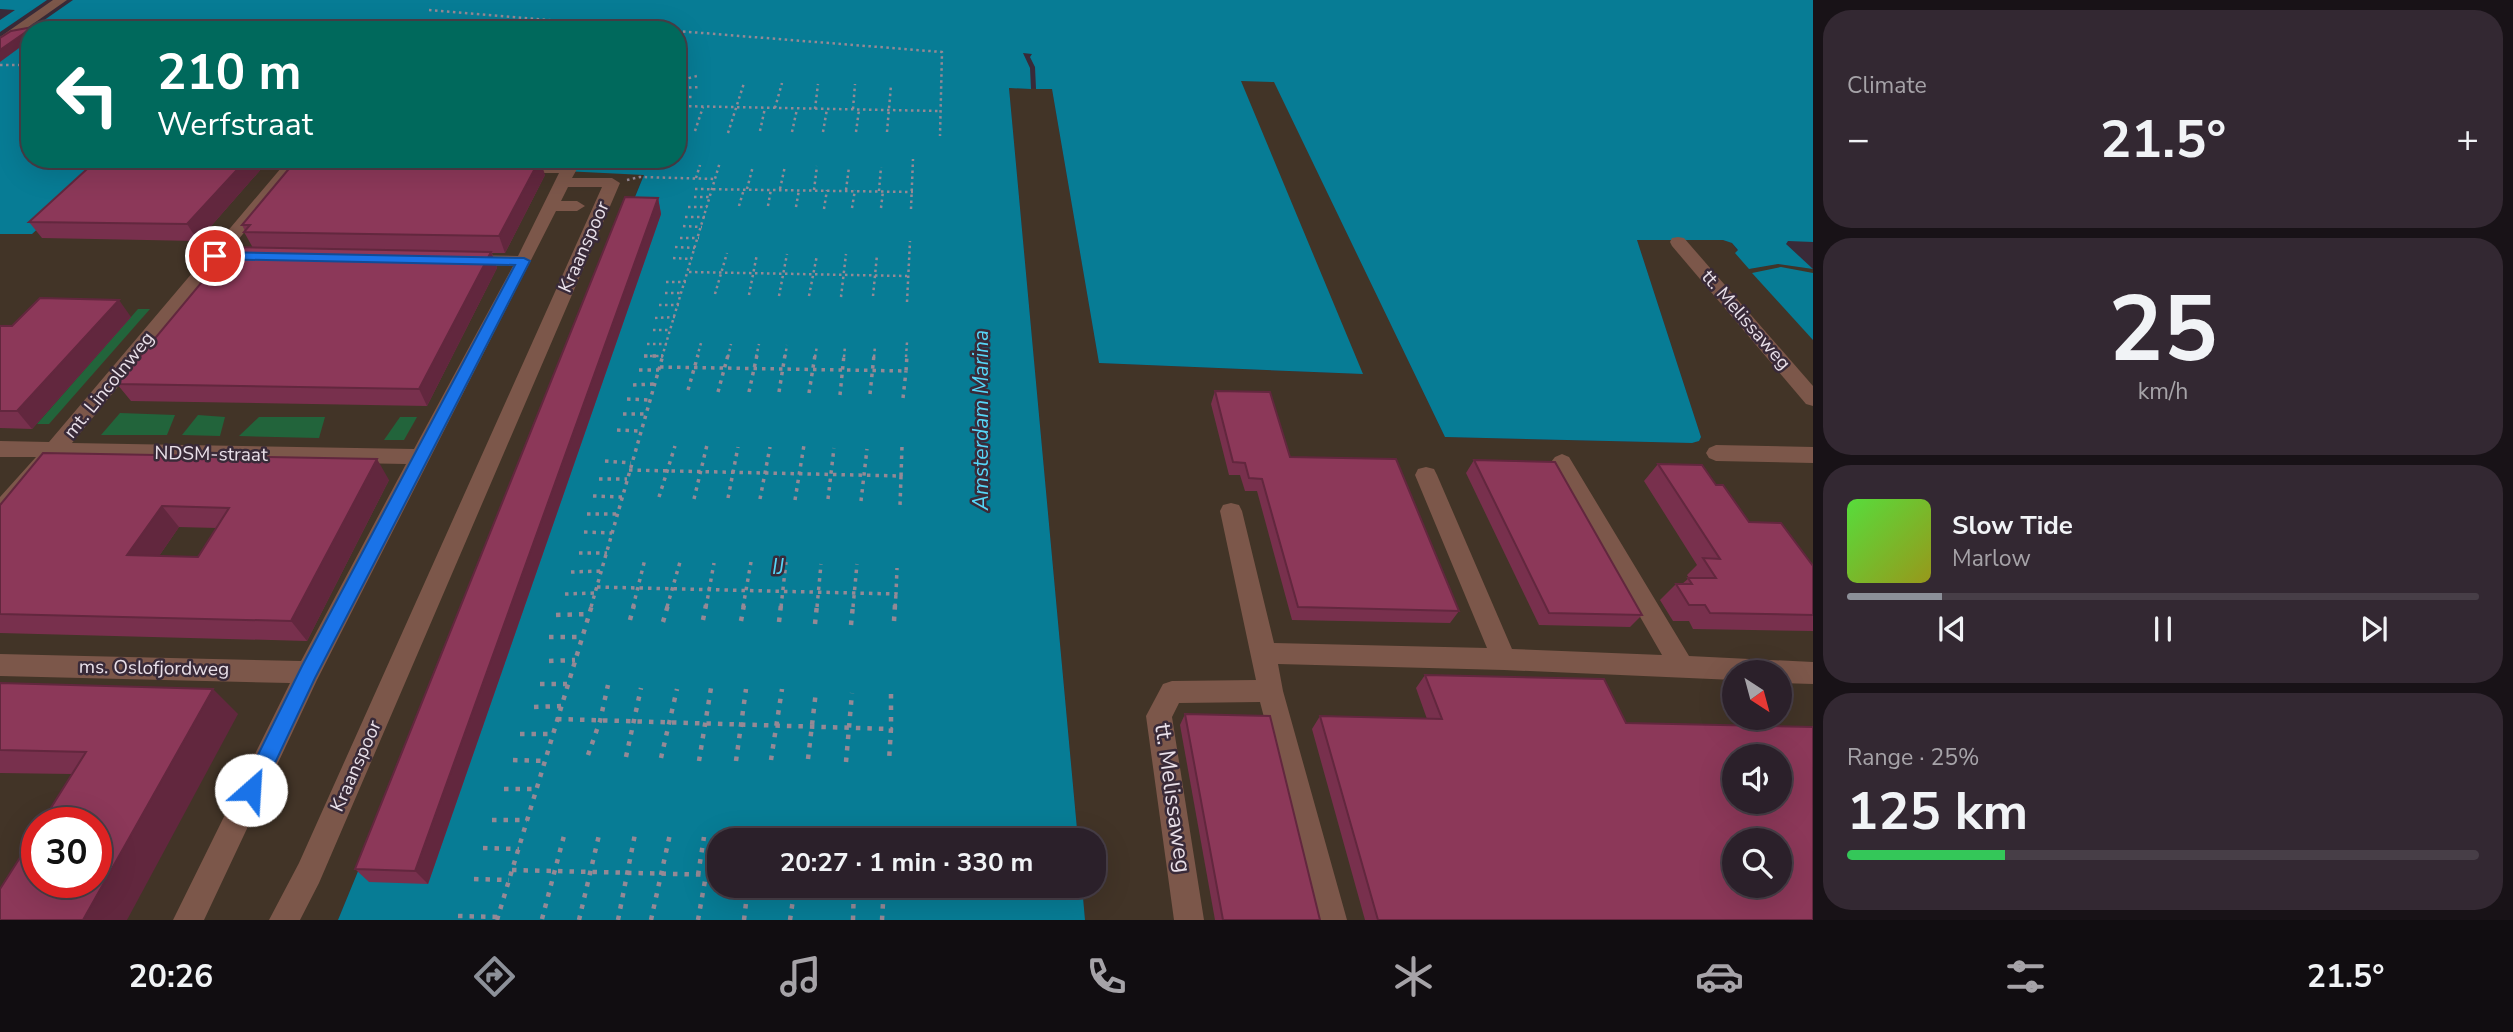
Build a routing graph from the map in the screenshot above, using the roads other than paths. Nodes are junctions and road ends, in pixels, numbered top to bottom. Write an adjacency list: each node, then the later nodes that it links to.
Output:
1 (61, 0): 2 (street)
2 (31, 21)
3 (21, 28): 4 (street)
4 (0, 43)
5 (289, 168): 11 (street, mt. Lincolnweg)
6 (534, 168): 7 (street)
7 (562, 182): 8 (street); 33 (street, Kraanspoor)
8 (551, 206): 9 (street); 14 (street)
9 (577, 206)
10 (1678, 242): 15 (street, tt. Melissaweg)
11 (215, 256): 12 (street); 17 (street, mt. Lincolnweg)
12 (242, 257)
13 (443, 260): 14 (street)
14 (524, 261): 20 (street)
15 (1813, 399)
16 (0, 449): 17 (street, NDSM-straat)
17 (54, 451): 20 (street, NDSM-straat); 23 (street, mt. Lincolnweg)
18 (1716, 453): 19 (street)
19 (1813, 455)
20 (422, 457): 29 (street)
21 (1562, 462): 28 (street)
22 (1426, 475): 26 (street)
23 (0, 512)
24 (1231, 512): 25 (street)
25 (1264, 653): 26 (street); 31 (street)
26 (1504, 659): 28 (street)
27 (0, 665): 29 (street, ms. Oslofjordweg)
28 (1681, 666): 30 (street)
29 (308, 672): 32 (street)
30 (1812, 675)
31 (1270, 691): 34 (street, tt. Melissaweg); 35 (street)
32 (188, 920)
33 (284, 920)
34 (1189, 920)
35 (1332, 920)

